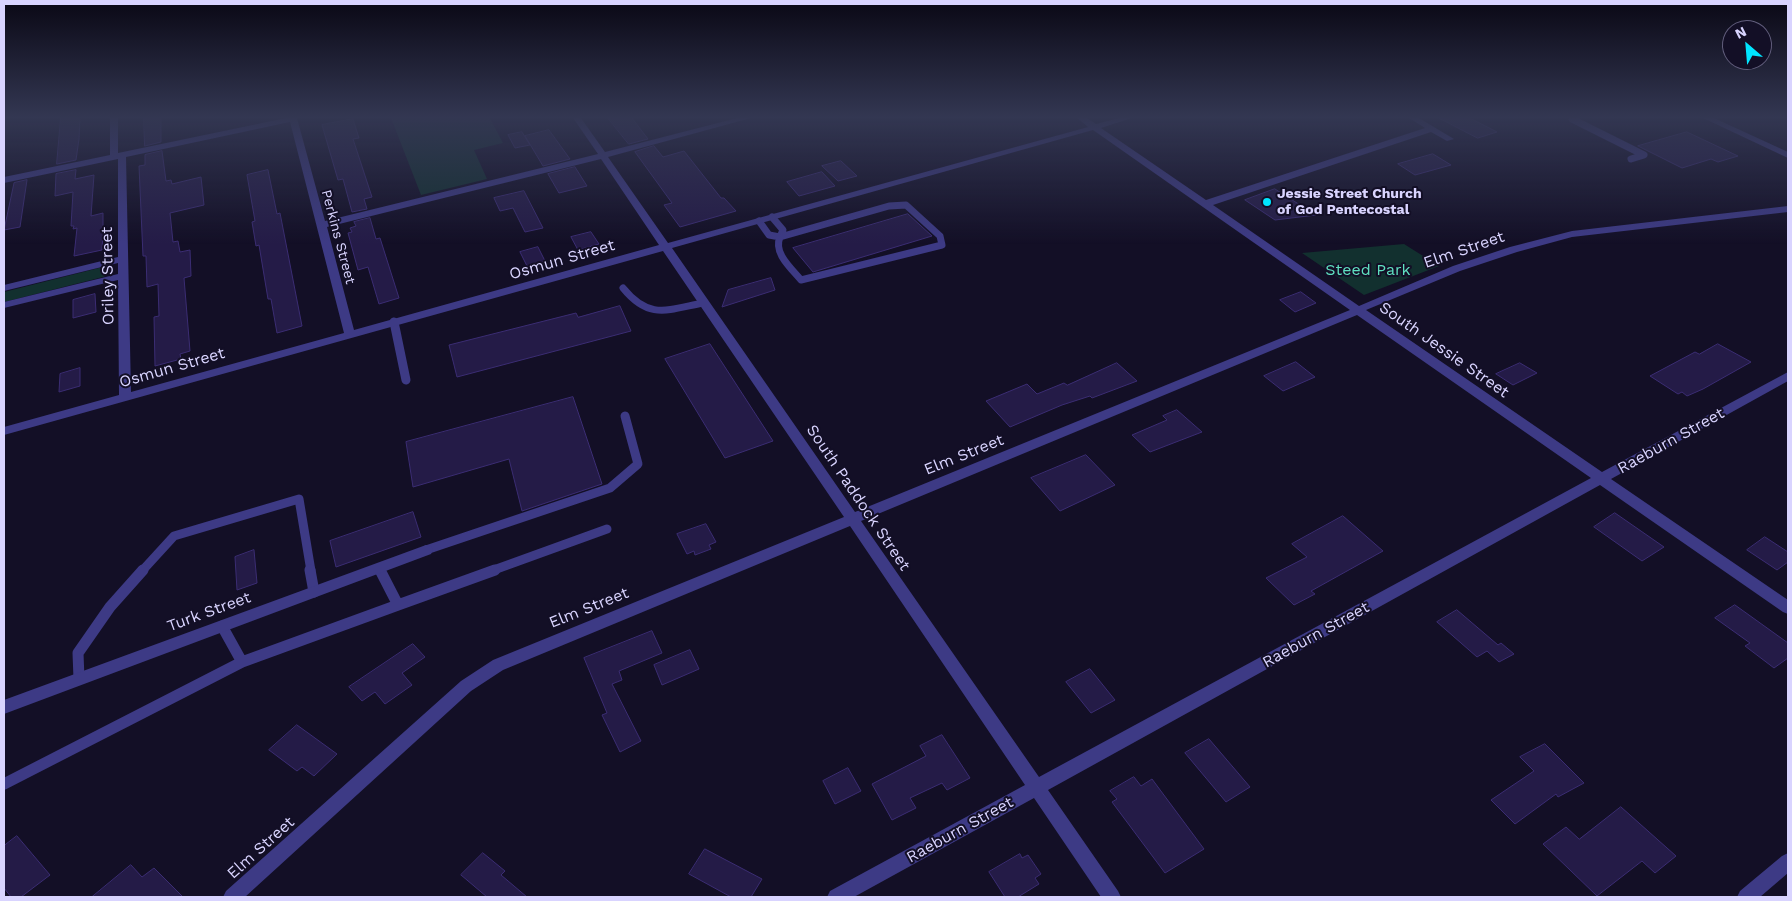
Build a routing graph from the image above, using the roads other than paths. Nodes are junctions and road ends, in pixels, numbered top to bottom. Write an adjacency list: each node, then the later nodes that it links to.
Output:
1 (99, 160): 9 (street)
2 (118, 160): 17 (street, Oriley Street)
3 (304, 160): 14 (street, Perkins Street)
4 (586, 160): 14 (street)
5 (606, 160): 16 (street, South Paddock Street)
6 (979, 160): 12 (street, Osmun Street)
7 (1141, 160): 10 (street, South Jessie Street)
8 (1338, 160): 10 (street)
9 (4, 180)
10 (1205, 204): 23 (street, South Jessie Street)
11 (1788, 209): 23 (street, Elm Street)
12 (772, 217): 13 (street, Osmun Street); 15 (lane)
13 (759, 221): 15 (lane); 16 (street, Osmun Street)
14 (321, 225): 25 (street, Perkins Street)
15 (780, 237): 15 (lane)
16 (665, 247): 21 (street, South Paddock Street); 24 (street, Osmun Street)
17 (123, 259): 18 (street, Oriley Street); 19 (street)
18 (123, 276): 22 (street); 28 (street, Oriley Street)
19 (4, 288)
20 (623, 288): 21 (lane)
21 (703, 303): 32 (street, South Paddock Street)
22 (4, 305)
23 (1359, 310): 31 (street, South Jessie Street); 32 (street, Elm Street)
24 (394, 322): 25 (street, Osmun Street); 27 (lane)
25 (350, 334): 28 (street, Osmun Street)
26 (1788, 376): 31 (street, Raeburn Street)
27 (406, 380)
28 (125, 397): 30 (street, Osmun Street)
29 (625, 416): 34 (lane)
30 (4, 430)
31 (1602, 479): 38 (street, South Jessie Street); 44 (street, Raeburn Street)
32 (852, 520): 44 (street, South Paddock Street); 47 (street, Elm Street)
33 (607, 529): 37 (lane)
34 (426, 550): 35 (street, Turk Street)
35 (379, 568): 36 (street, Turk Street); 37 (lane)
36 (314, 592): 39 (street, Turk Street); 41 (lane)
37 (398, 604): 40 (lane)
38 (1788, 608)
39 (222, 626): 40 (lane); 41 (street, Turk Street)
40 (242, 662): 43 (lane)
41 (78, 679): 42 (street, Turk Street)
42 (4, 707)
43 (4, 784)
44 (1036, 788): 46 (street, Raeburn Street); 48 (street, South Paddock Street)
45 (1788, 862): 49 (street)
46 (841, 896)
47 (232, 897)
48 (1112, 897)
49 (1746, 897)

